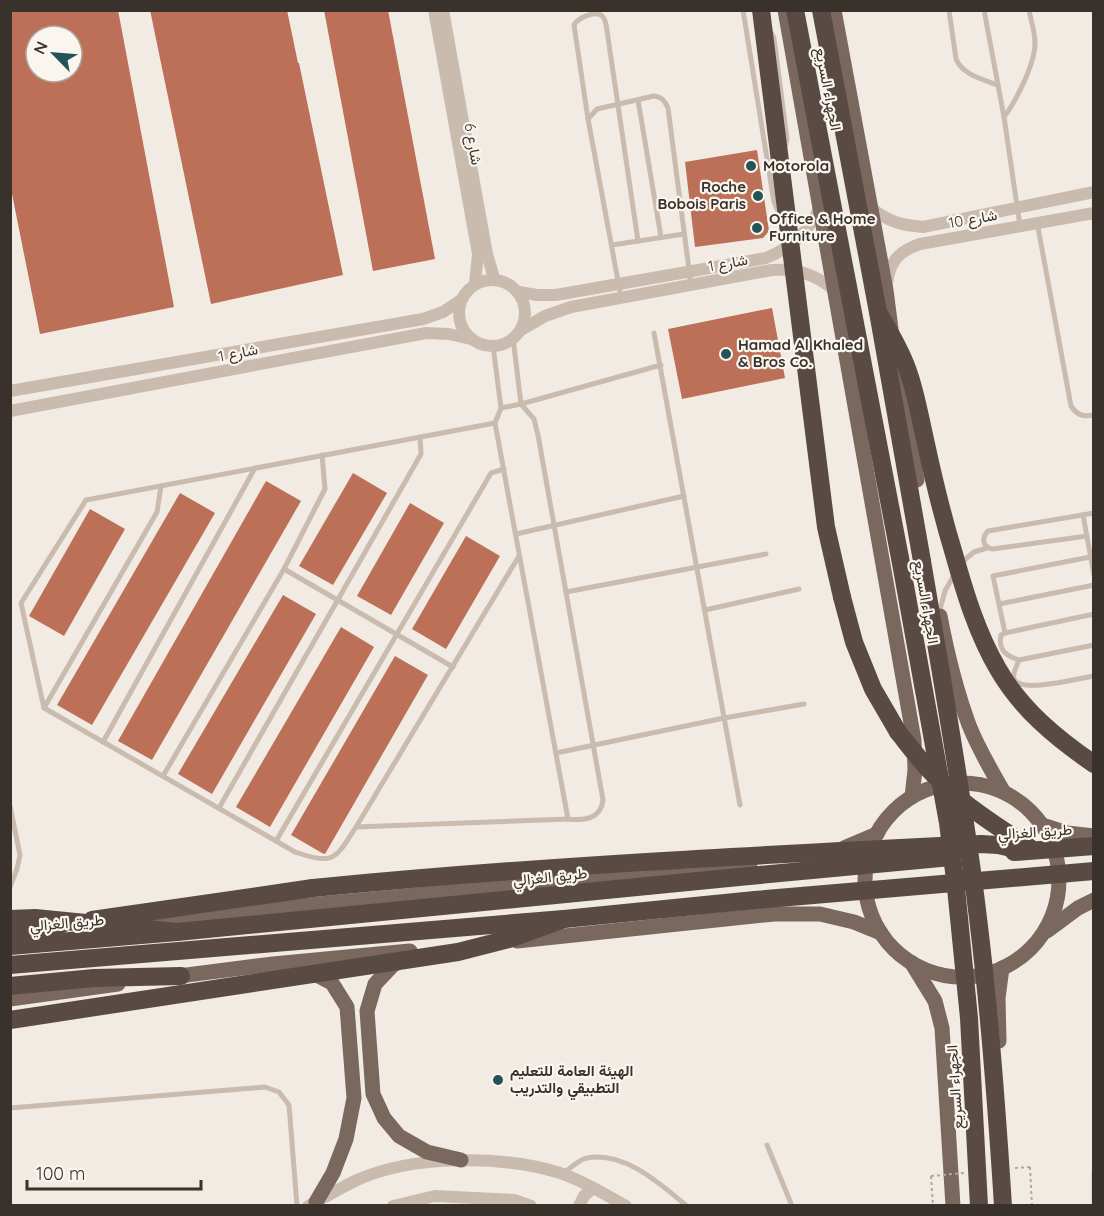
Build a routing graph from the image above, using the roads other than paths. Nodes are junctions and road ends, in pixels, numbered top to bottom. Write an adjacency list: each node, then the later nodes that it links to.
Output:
1 (434, 10): 33 (street, شارع 6)
2 (443, 10): 32 (street, شارع 6)
3 (743, 10): 12 (lane)
4 (761, 10): 107 (highway, bridge)
5 (785, 10): 22 (main road, الجهراء السريع)
6 (795, 10): 142 (highway, الجهراء السريع, bridge)
7 (821, 10): 41 (highway, الجهراء السريع)
8 (834, 10): 20 (main road, الجهراء السريع)
9 (948, 10): 13 (lane)
10 (984, 10): 13 (lane)
11 (1029, 10): 16 (lane)
12 (745, 23): 18 (lane); 18 (lane)
13 (997, 85): 16 (lane)
14 (638, 100): 15 (lane); 27 (lane); 28 (lane)
15 (619, 104): 17 (lane); 17 (lane); 29 (lane)
16 (1004, 117): 21 (lane)
17 (588, 119): 30 (lane)
18 (767, 160): 25 (lane)
19 (1094, 192): 21 (street, شارع 10)
20 (871, 208): 21 (street, شارع 10); 37 (main road, الجهراء السريع)
21 (1018, 208): 26 (lane)
22 (819, 209): 31 (street, شارع 1); 36 (main road, الجهراء السريع)
23 (1094, 213): 24 (street, شارع 10)
24 (1037, 222): 26 (street, شارع 10); 51 (lane)
25 (794, 226)
26 (1020, 226): 37 (street, شارع 10)
27 (684, 234): 28 (lane); 31 (lane)
28 (661, 237): 29 (lane)
29 (638, 241): 30 (lane)
30 (612, 245): 34 (lane)
31 (689, 272): 34 (street, شارع 1); 35 (lane)
32 (494, 278): 33 (street); 38 (street)
33 (476, 283): 40 (street)
34 (618, 284): 38 (street, شارع 1); 39 (lane)
35 (691, 285): 36 (street, شارع 1); 39 (street, شارع 1)
36 (834, 290): 94 (main road, الجهراء السريع)
37 (886, 290): 77 (main road, الجهراء السريع)
38 (519, 292): 43 (street)
39 (621, 298): 43 (street, شارع 1)
40 (461, 300): 44 (street); 47 (street, شارع 1)
41 (878, 312): 91 (highway, bridge); 143 (highway, الجهراء السريع, bridge)
42 (654, 333): 46 (lane)
43 (517, 334): 45 (street); 48 (lane)
44 (471, 339): 45 (street); 50 (street, شارع 1)
45 (492, 346): 49 (lane)
46 (661, 365): 48 (lane); 58 (lane)
47 (10, 391)
48 (521, 404): 49 (lane); 61 (lane)
49 (501, 408): 52 (lane)
50 (10, 411)
51 (1094, 415)
52 (495, 423): 53 (lane); 56 (lane)
53 (420, 437): 54 (lane); 74 (lane)
54 (322, 455): 55 (lane); 69 (lane)
55 (256, 468): 57 (lane); 88 (lane)
56 (504, 469): 62 (lane); 79 (lane)
57 (161, 486): 86 (lane); 86 (lane)
58 (684, 496): 61 (lane); 68 (lane)
59 (1094, 513): 60 (lane)
60 (1083, 515): 63 (lane); 64 (lane)
61 (554, 525): 62 (lane); 73 (lane)
62 (516, 534): 66 (lane)
63 (1087, 536): 64 (lane); 67 (lane)
64 (987, 548): 77 (lane)
65 (766, 554): 68 (lane)
66 (519, 556): 83 (lane); 90 (lane)
67 (1090, 557): 70 (lane); 75 (lane)
68 (697, 567): 73 (lane); 76 (lane)
69 (284, 569): 74 (lane); 92 (lane)
70 (1094, 575)
71 (1094, 585): 75 (lane)
72 (799, 589): 76 (lane)
73 (566, 592): 89 (lane)
74 (339, 600): 79 (lane); 97 (lane)
75 (999, 604): 80 (lane)
76 (705, 610): 87 (lane)
77 (939, 613): 93 (main road, الجهراء السريع)
78 (1094, 614): 80 (lane)
79 (397, 633): 83 (lane); 103 (lane)
80 (1005, 633): 82 (lane)
81 (1094, 645): 82 (lane)
82 (1019, 660): 84 (lane)
83 (453, 667): 100 (lane)
84 (1094, 676)
85 (804, 704): 87 (lane)
86 (44, 708): 88 (lane)
87 (724, 718): 89 (lane); 95 (lane)
88 (103, 742): 92 (lane)
89 (593, 746): 90 (lane); 98 (lane)
90 (556, 753): 98 (lane)
91 (1094, 764)
92 (163, 776): 97 (lane)
93 (1003, 791): 94 (main road); 99 (main road)
94 (912, 797): 101 (main road)
95 (740, 805)
96 (10, 806): 108 (lane)
97 (219, 808): 103 (lane)
98 (568, 819): 100 (lane)
99 (1042, 825): 102 (main road, طريق الغزالي); 115 (main road)
100 (356, 827): 103 (lane)
101 (877, 834): 112 (main road, طريق الغزالي); 114 (main road)
102 (1094, 837)
103 (276, 841)
104 (1094, 846): 105 (highway, طريق الغزالي, bridge)
105 (1025, 851): 112 (highway, bridge); 113 (highway, طريق الغزالي, bridge)
106 (1094, 871): 111 (highway, bridge)
107 (1094, 877)
108 (10, 887)
109 (1094, 900): 115 (main road)
110 (10, 919): 113 (highway, bridge)
111 (564, 919): 120 (highway, bridge); 125 (highway, bridge)
112 (10, 932)
113 (177, 932): 116 (highway, طريق الغزالي, bridge)
114 (881, 933): 117 (main road); 118 (main road)
115 (1042, 935): 121 (main road)
116 (10, 946)
117 (427, 950): 119 (main road); 128 (main road)
118 (911, 962): 121 (main road); 141 (main road, الجهراء السريع)
119 (273, 964): 122 (main road); 133 (main road)
120 (10, 965)
121 (1002, 968): 144 (main road)
122 (182, 976): 123 (highway); 124 (main road)
123 (10, 986)
124 (10, 999)
125 (10, 1020)
126 (10, 1108): 134 (lane)
127 (767, 1145): 140 (lane)
128 (461, 1160): 130 (street); 133 (street)
129 (1094, 1172): 132 (lane)
130 (563, 1174): 131 (street); 139 (lane)
131 (593, 1188): 137 (street); 138 (street)
132 (1094, 1202)
133 (312, 1204)
134 (297, 1206)
135 (393, 1206): 136 (street)
136 (531, 1206)
137 (579, 1206)
138 (626, 1206)
139 (687, 1206)
140 (792, 1206)
141 (953, 1206)
142 (980, 1206)
143 (1003, 1206)
144 (1011, 1206)

